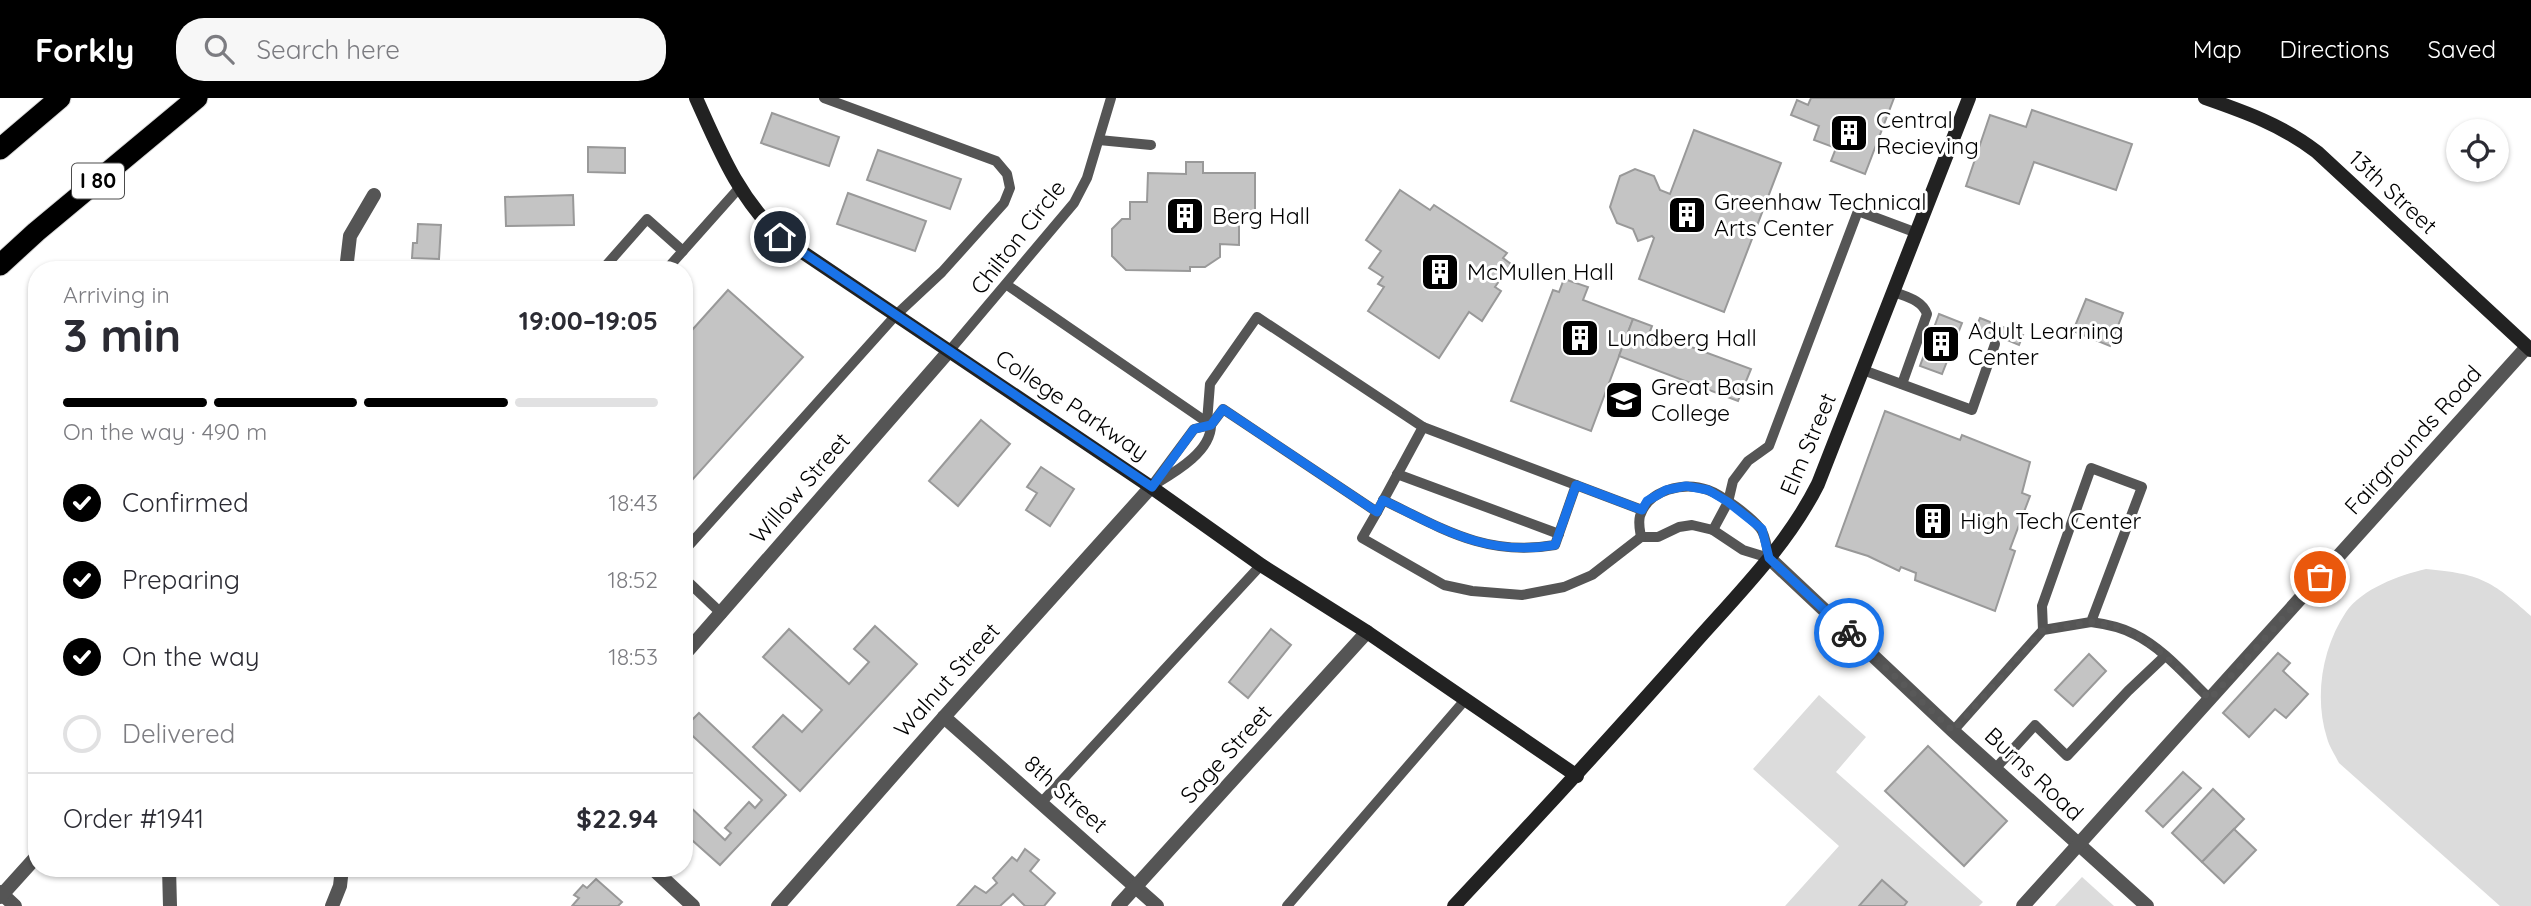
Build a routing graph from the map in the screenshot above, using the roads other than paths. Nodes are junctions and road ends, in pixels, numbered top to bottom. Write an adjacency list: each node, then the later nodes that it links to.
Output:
1 (60, 98): 10 (highway)
2 (197, 98): 18 (highway, I 80)
3 (824, 98): 21 (lane)
4 (1111, 98): 8 (lane, Chilton Circle)
5 (1969, 98): 13 (street, Elm Street)
6 (2205, 98): 23 (street, 13th Street)
7 (700, 99): 11 (street, College Parkway)
8 (1099, 140): 9 (lane); 19 (lane, Chilton Circle)
9 (1151, 145)
10 (0, 149)
11 (740, 187): 14 (lane); 21 (street, College Parkway)
12 (374, 195): 15 (street)
13 (1917, 233): 20 (street, Elm Street); 33 (lane)
14 (683, 250): 16 (lane); 17 (lane)
15 (347, 261)
16 (610, 261)
17 (674, 261)
18 (0, 265)
19 (1006, 285): 24 (lane, Chilton Circle); 27 (lane)
20 (1894, 292): 25 (street, Elm Street); 26 (lane)
21 (896, 315): 24 (street, College Parkway); 39 (lane)
22 (1995, 344): 26 (lane)
23 (2529, 349): 49 (street, Fairgrounds Road)
24 (950, 350): 31 (street, College Parkway); 43 (street, Willow Street)
25 (1863, 370): 26 (lane); 40 (street, Elm Street)
26 (1902, 384)
27 (1209, 424): 28 (lane); 31 (lane); 31 (lane); 35 (lane)
28 (1423, 427): 29 (lane); 30 (lane)
29 (1398, 474): 32 (lane); 37 (lane)
30 (1576, 485): 34 (lane); 37 (lane)
31 (1152, 487): 41 (street, College Parkway); 51 (street, Walnut Street)
32 (1383, 500): 35 (lane); 37 (lane)
33 (1728, 502): 34 (lane); 36 (lane); 40 (lane)
34 (1642, 510): 38 (lane)
35 (1377, 512): 38 (lane)
36 (1713, 530): 38 (lane); 40 (lane)
37 (1559, 534)
38 (1641, 537)
39 (693, 541)
40 (1769, 558): 52 (street, Burns Road); 54 (street, Elm Street)
41 (1261, 565): 46 (street, College Parkway); 55 (lane)
42 (693, 587): 43 (lane)
43 (722, 614): 47 (street, Willow Street)
44 (2091, 622): 45 (lane); 45 (lane); 48 (lane)
45 (2043, 630): 52 (lane)
46 (1367, 632): 50 (street, College Parkway); 61 (street, Sage Street)
47 (693, 645)
48 (2165, 656): 49 (lane); 53 (lane)
49 (2210, 699): 56 (street, Fairgrounds Road)
50 (1465, 700): 54 (street, College Parkway); 70 (lane)
51 (944, 717): 55 (street, 8th Street); 67 (street, Walnut Street)
52 (1953, 731): 53 (street, Burns Road)
53 (1995, 769): 56 (street, Burns Road)
54 (1577, 776): 71 (street, Elm Street)
55 (1041, 803): 61 (street, 8th Street)
56 (2079, 846): 72 (street, Fairgrounds Road); 73 (street, Burns Road)
57 (28, 866): 62 (street)
58 (169, 877): 64 (street)
59 (342, 877): 65 (street)
60 (662, 877): 66 (street)
61 (1135, 887): 68 (street, Sage Street); 69 (street, 8th Street)
62 (1, 895): 63 (street)
63 (15, 906)
64 (170, 906)
65 (332, 906)
66 (694, 906)
67 (778, 906)
68 (1118, 906)
69 (1157, 906)
70 (1287, 906)
71 (1454, 906)
72 (2023, 906)
73 (2147, 906)

